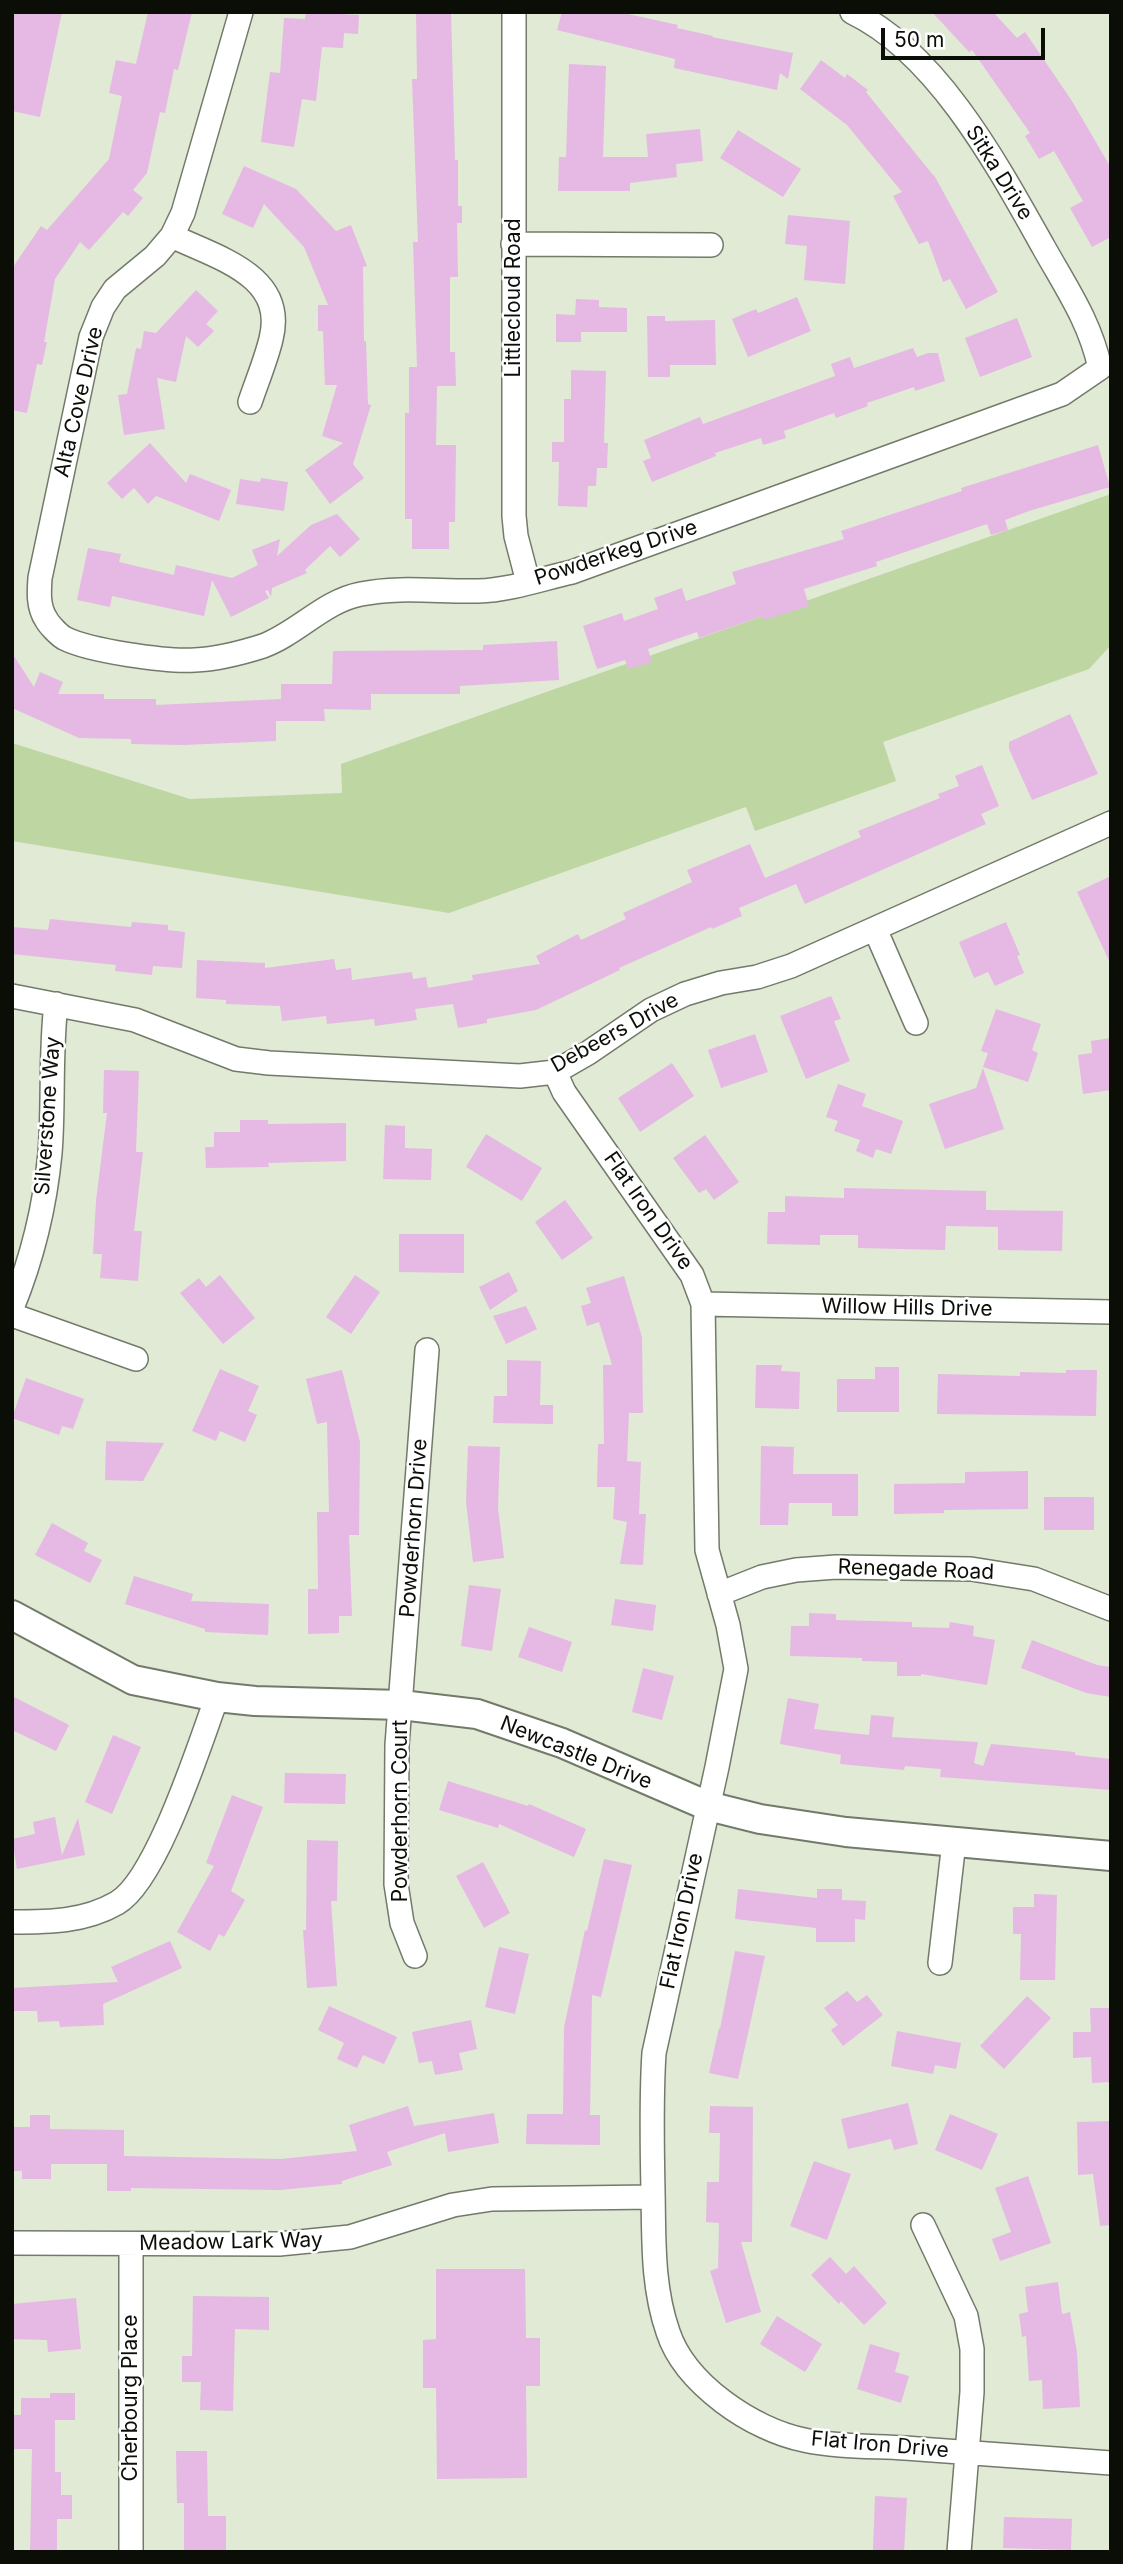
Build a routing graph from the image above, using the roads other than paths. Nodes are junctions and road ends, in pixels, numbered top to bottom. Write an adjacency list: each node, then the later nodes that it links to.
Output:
1 (241, 12): 4 (street, Alta Cove Drive)
2 (514, 12): 5 (street, Littlecloud Road)
3 (852, 12): 7 (street, Sitka Drive)
4 (172, 236): 8 (street); 9 (street, Alta Cove Drive)
5 (513, 244): 6 (street); 10 (street, Littlecloud Road)
6 (711, 245)
7 (1100, 368): 10 (street, Powderkeg Drive)
8 (250, 402)
9 (40, 578): 10 (street, Powderkeg Drive)
10 (528, 582)
11 (1111, 823): 12 (street, Debeers Drive)
12 (875, 929): 15 (street); 16 (street, Debeers Drive)
13 (12, 996): 14 (street, Debeers Drive)
14 (56, 1004): 16 (street, Debeers Drive); 18 (street, Silverstone Way)
15 (916, 1023)
16 (555, 1072): 17 (street, Flat Iron Drive)
17 (703, 1304): 19 (street, Willow Hills Drive); 23 (street, Flat Iron Drive)
18 (12, 1308)
19 (1111, 1312)
20 (12, 1315): 22 (street)
21 (427, 1350): 27 (street, Powderhorn Drive)
22 (136, 1359)
23 (719, 1594): 24 (street, Renegade Road); 28 (street, Flat Iron Drive)
24 (1111, 1609)
25 (12, 1615): 26 (street, Newcastle Drive)
26 (217, 1697): 27 (street, Newcastle Drive); 31 (street)
27 (401, 1705): 28 (street, Newcastle Drive); 32 (street, Powderhorn Court)
28 (708, 1806): 29 (street, Newcastle Drive); 34 (street, Flat Iron Drive)
29 (954, 1842): 30 (street, Newcastle Drive); 33 (street)
30 (1111, 1856)
31 (12, 1922)
32 (415, 1955)
33 (940, 1963)
34 (653, 2197): 37 (street, Meadow Lark Way); 38 (street, Flat Iron Drive)
35 (923, 2225): 38 (street)
36 (12, 2243): 37 (street, Meadow Lark Way)
37 (131, 2244): 40 (street, Cherbourg Place)
38 (967, 2452): 39 (street, Flat Iron Drive); 41 (street)
39 (1111, 2463)
40 (131, 2552)
41 (959, 2552)

